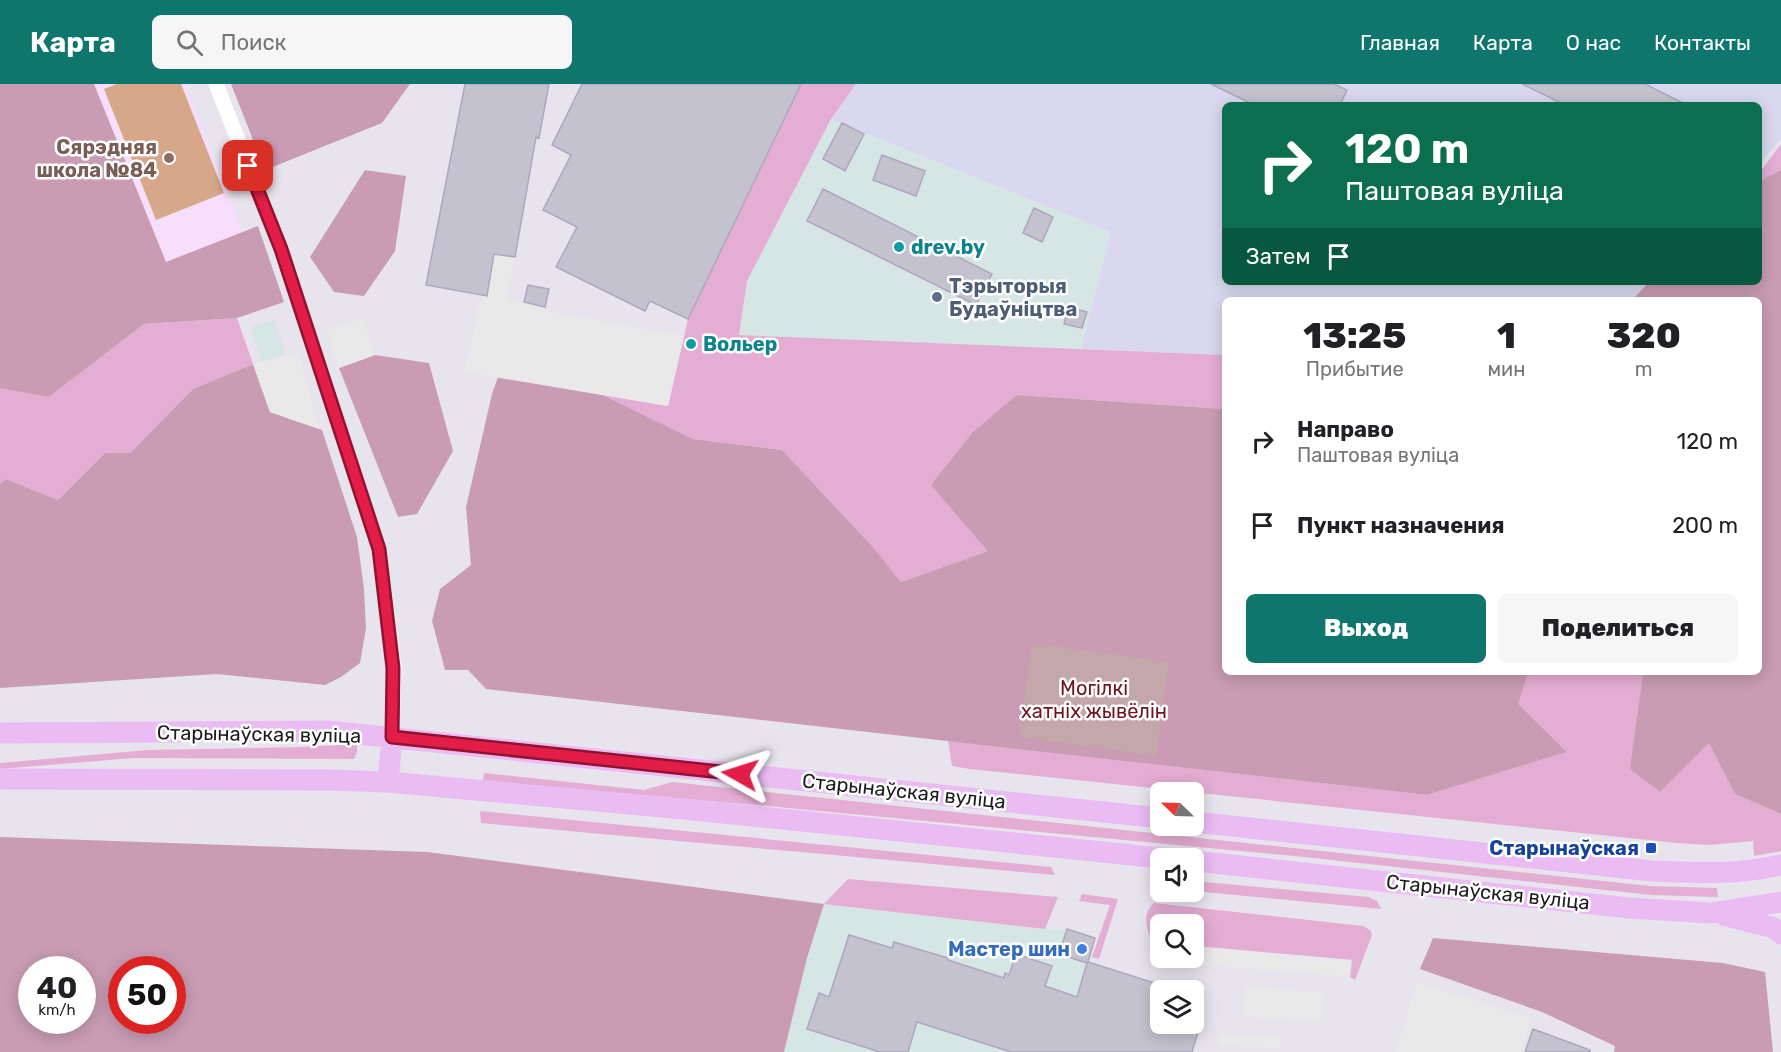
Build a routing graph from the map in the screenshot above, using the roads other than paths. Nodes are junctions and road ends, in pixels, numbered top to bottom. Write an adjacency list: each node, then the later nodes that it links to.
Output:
1 (216, 84): 3 (street)
2 (0, 733): 3 (main road, Старынаўская вуліца)
3 (392, 737): 5 (main road); 6 (main road, Старынаўская вуліца)
4 (0, 780): 5 (main road, Старынаўская вуліца)
5 (388, 782): 8 (main road, Старынаўская вуліца)
6 (1150, 817)
7 (1204, 823): 10 (main road, Старынаўская вуліца)
8 (1150, 857)
9 (1204, 862): 13 (main road, Старынаўская вуліца)
10 (1771, 867): 11 (main road)
11 (1781, 877)
12 (1781, 902): 13 (main road, Старынаўская вуліца)
13 (1711, 913): 14 (main road)
14 (1781, 934)

